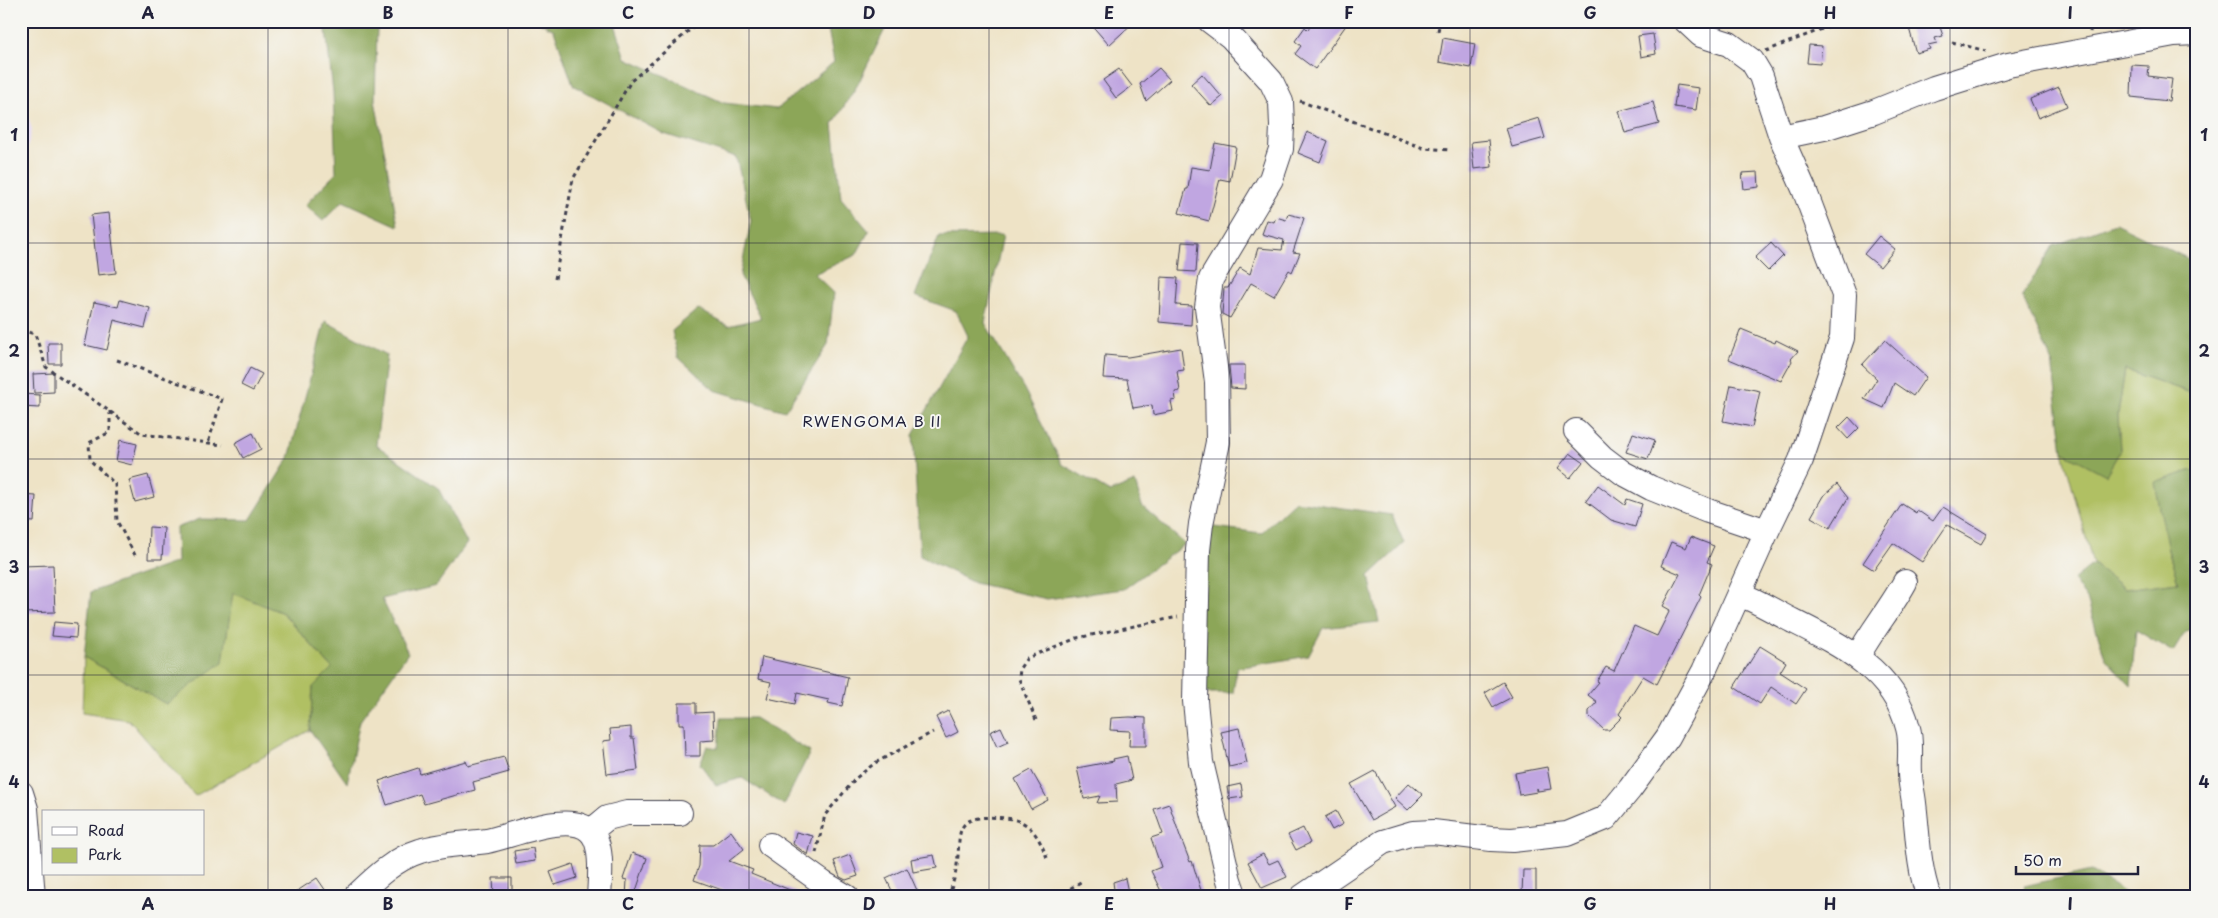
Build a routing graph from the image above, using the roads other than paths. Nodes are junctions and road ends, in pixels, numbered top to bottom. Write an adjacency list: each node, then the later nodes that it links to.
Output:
1 (1210, 21): 18 (street)
2 (1686, 21): 4 (street)
3 (2197, 33): 4 (street)
4 (1781, 137): 6 (street)
5 (1576, 431): 6 (street)
6 (1767, 531): 8 (street)
7 (1905, 582): 9 (street)
8 (1739, 594): 9 (street); 19 (street)
9 (1858, 656): 20 (street)
10 (21, 793): 14 (street)
11 (680, 813): 12 (street)
12 (590, 831): 15 (street); 16 (street)
13 (770, 845): 17 (street)
14 (33, 897)
15 (355, 897)
16 (599, 897)
17 (847, 897)
18 (1235, 897)
19 (1302, 897)
20 (1929, 897)

